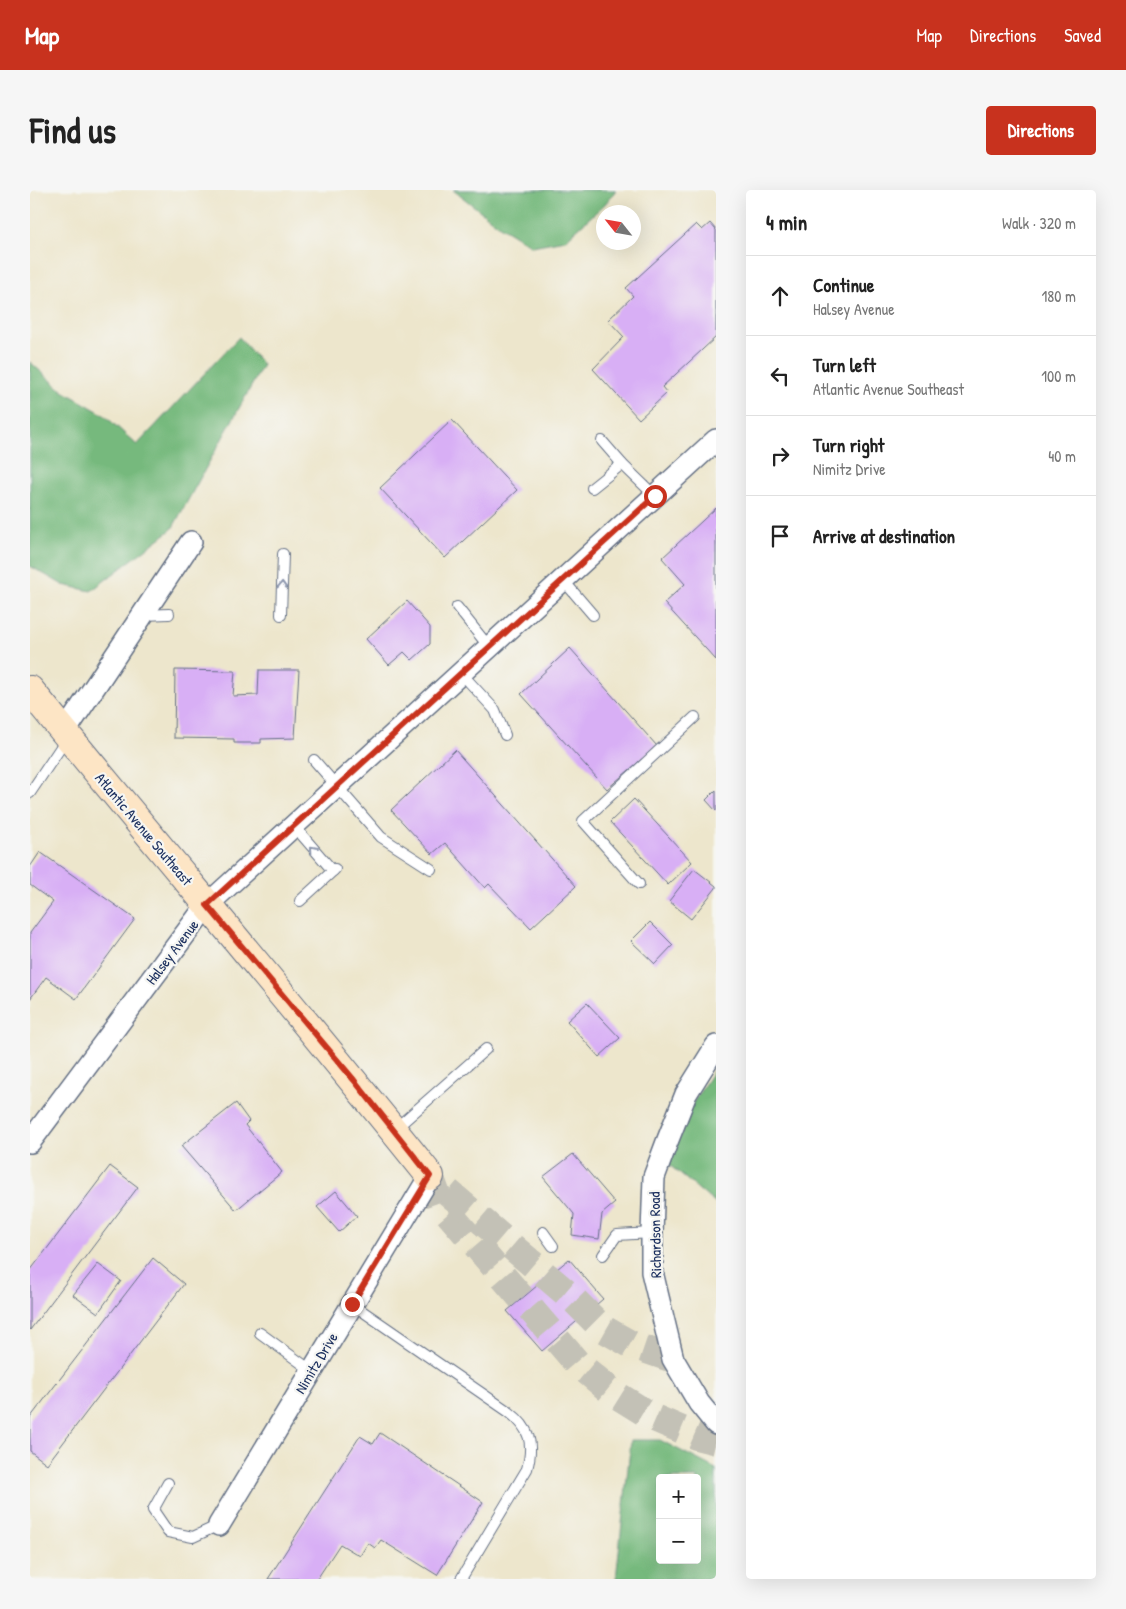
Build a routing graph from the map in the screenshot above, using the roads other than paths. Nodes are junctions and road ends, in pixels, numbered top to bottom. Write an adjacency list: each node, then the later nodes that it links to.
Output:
1 (716, 440): 5 (street, Halsey Avenue)
2 (602, 441): 3 (lane)
3 (622, 464): 4 (lane); 5 (lane)
4 (592, 488)
5 (655, 496): 8 (street, Halsey Avenue)
6 (189, 551): 10 (street)
7 (283, 554): 12 (lane, one-way to 7)
8 (563, 580): 13 (lane); 14 (street, Halsey Avenue)
9 (457, 607): 14 (lane)
10 (142, 614): 11 (lane); 18 (street)
11 (169, 614)
12 (280, 615)
13 (592, 615)
14 (489, 647): 15 (street, Halsey Avenue)
15 (461, 673): 19 (lane); 21 (street, Halsey Avenue)
16 (33, 701): 18 (street, Atlantic Avenue Southeast)
17 (695, 717): 25 (lane)
18 (66, 735): 22 (lane); 27 (street, Atlantic Avenue Southeast)
19 (506, 735)
20 (314, 760): 21 (lane)
21 (337, 786): 23 (street, Halsey Avenue); 24 (lane)
22 (30, 793)
23 (294, 826): 26 (lane, one-way to 23); 27 (street, Halsey Avenue)
24 (431, 869)
25 (639, 884)
26 (300, 901)
27 (207, 905): 30 (street, Atlantic Avenue Southeast); 31 (street, Halsey Avenue)
28 (716, 1046): 34 (street, Richardson Road)
29 (486, 1049): 30 (lane)
30 (393, 1130): 32 (street, Atlantic Avenue Southeast)
31 (30, 1142)
32 (430, 1176): 37 (street, Nimitz Drive)
33 (543, 1232): 35 (lane)
34 (652, 1233): 36 (lane); 40 (street, Richardson Road)
35 (554, 1246)
36 (604, 1255)
37 (352, 1304): 39 (street, Nimitz Drive); 43 (lane)
38 (260, 1333): 39 (lane)
39 (312, 1371): 42 (street, Nimitz Drive)
40 (716, 1424)
41 (168, 1484): 42 (lane)
42 (219, 1525)
43 (461, 1579)

